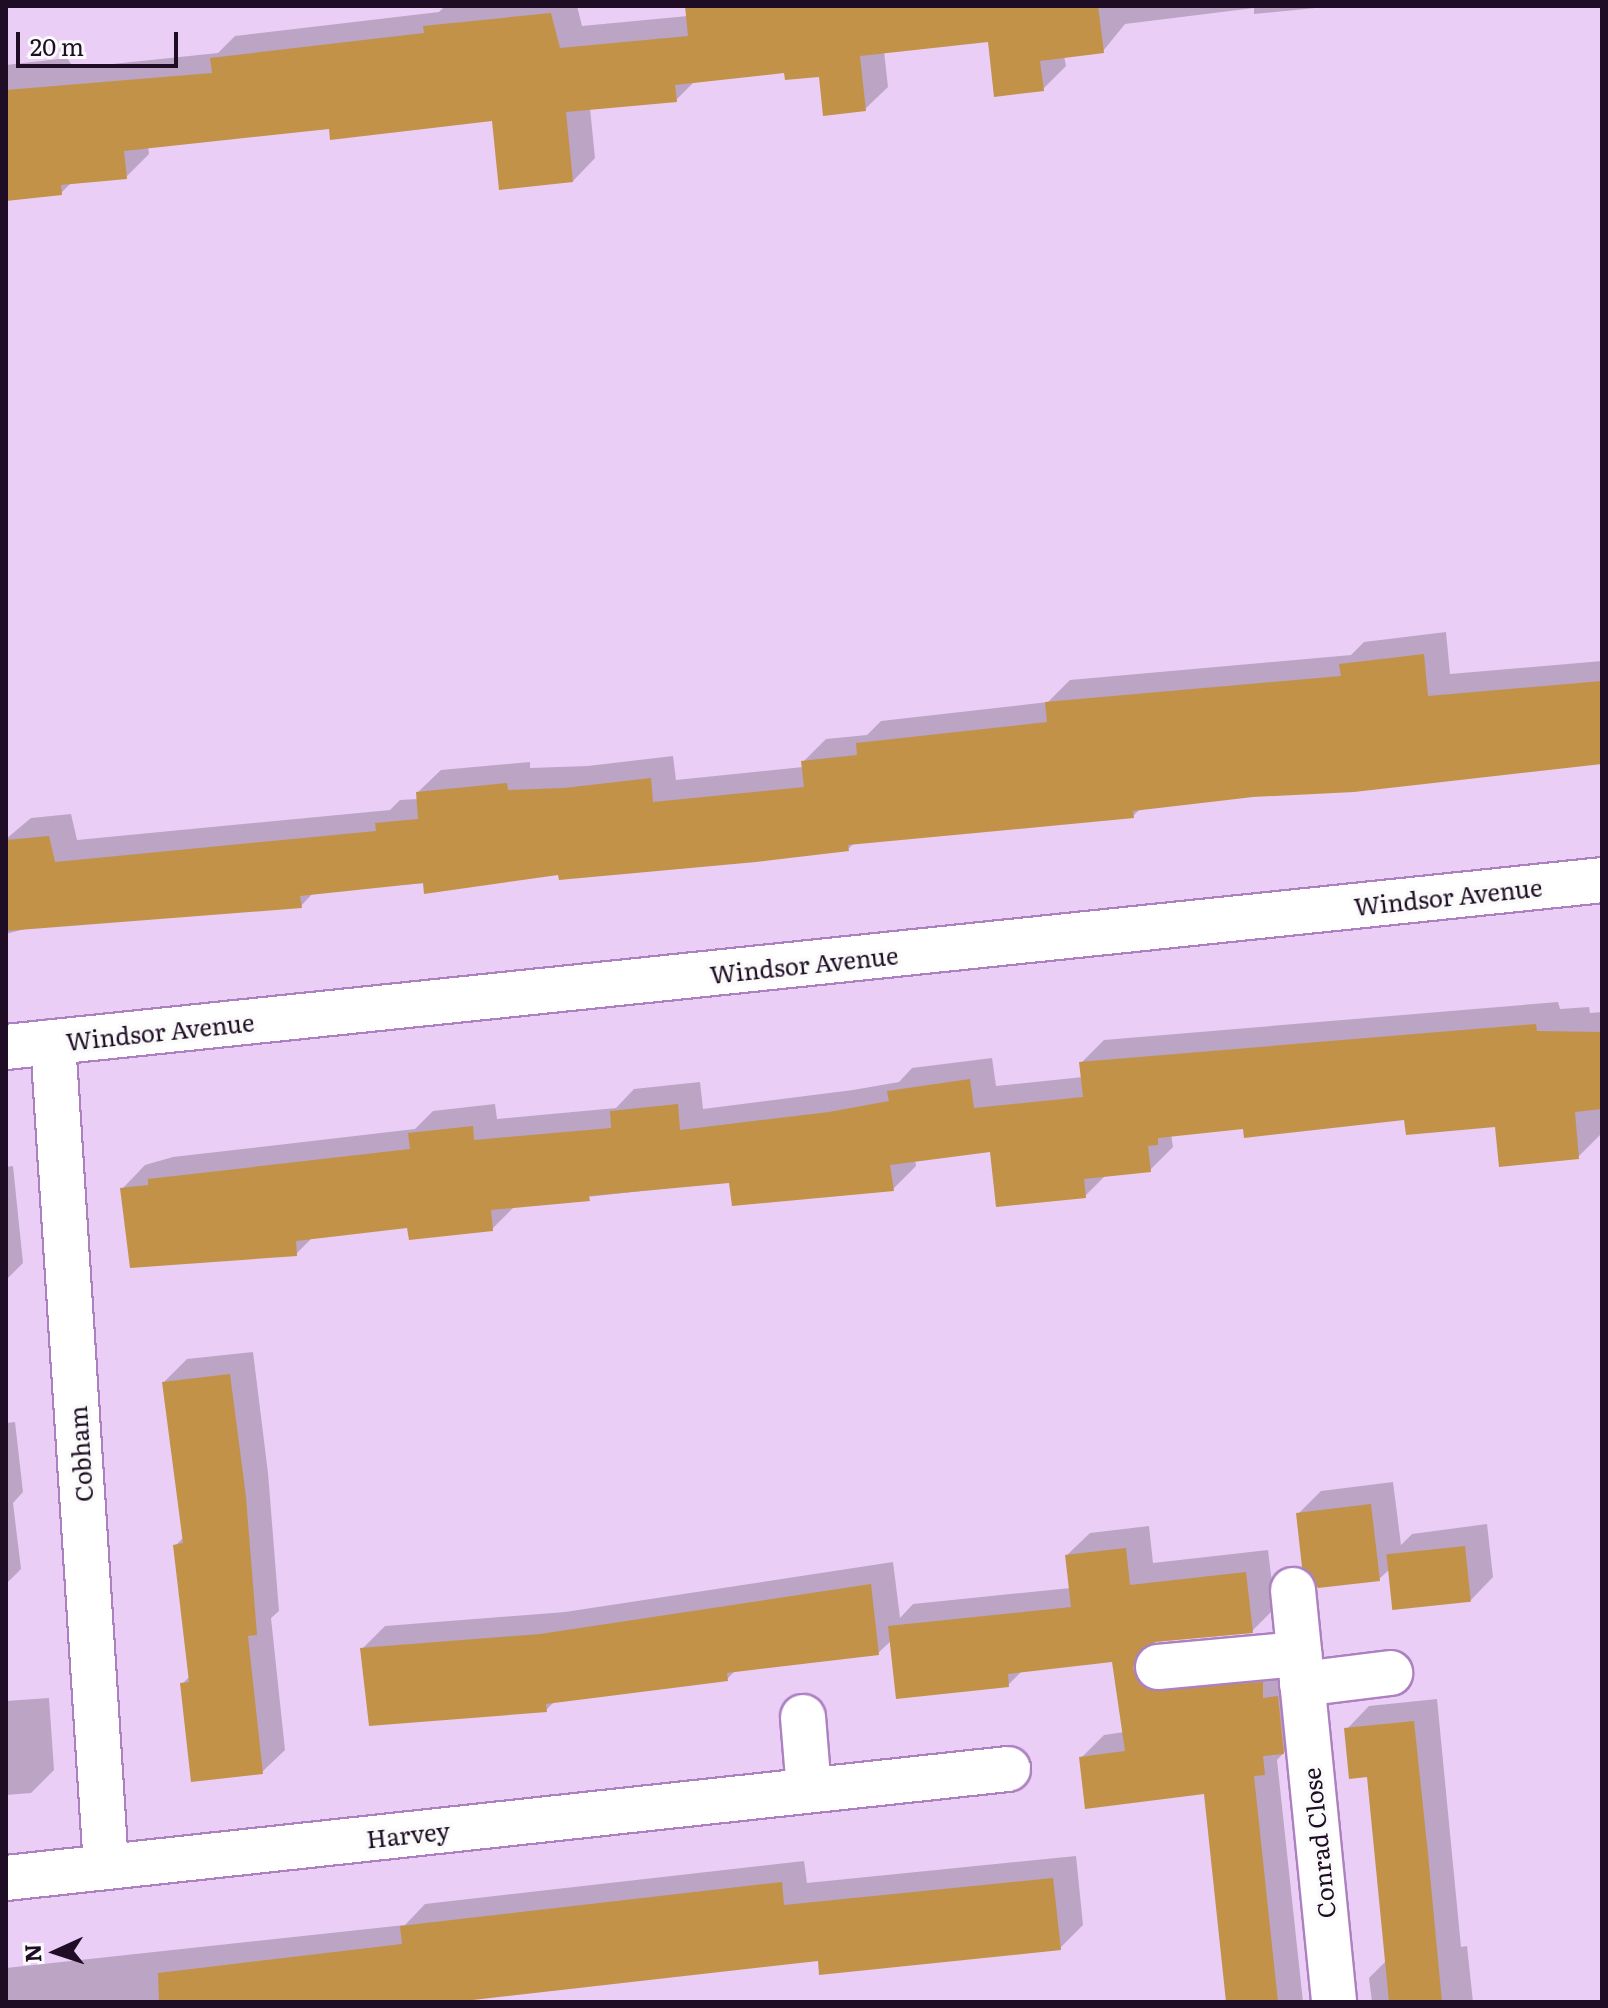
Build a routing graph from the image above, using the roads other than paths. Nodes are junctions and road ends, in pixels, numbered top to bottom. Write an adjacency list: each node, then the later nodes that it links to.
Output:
1 (1602, 880): 2 (street, Windsor Avenue)
2 (53, 1042): 3 (street, Windsor Avenue); 11 (street, Cobham)
3 (6, 1047)
4 (1293, 1590): 6 (street, Conrad Close)
5 (1158, 1667): 6 (street)
6 (1301, 1669): 7 (street); 13 (street, Conrad Close)
7 (1390, 1673)
8 (803, 1717): 10 (street)
9 (1008, 1769): 10 (street, Harvey)
10 (809, 1790): 11 (street, Harvey)
11 (106, 1866): 12 (street, Harvey)
12 (6, 1878)
13 (1334, 2002)

